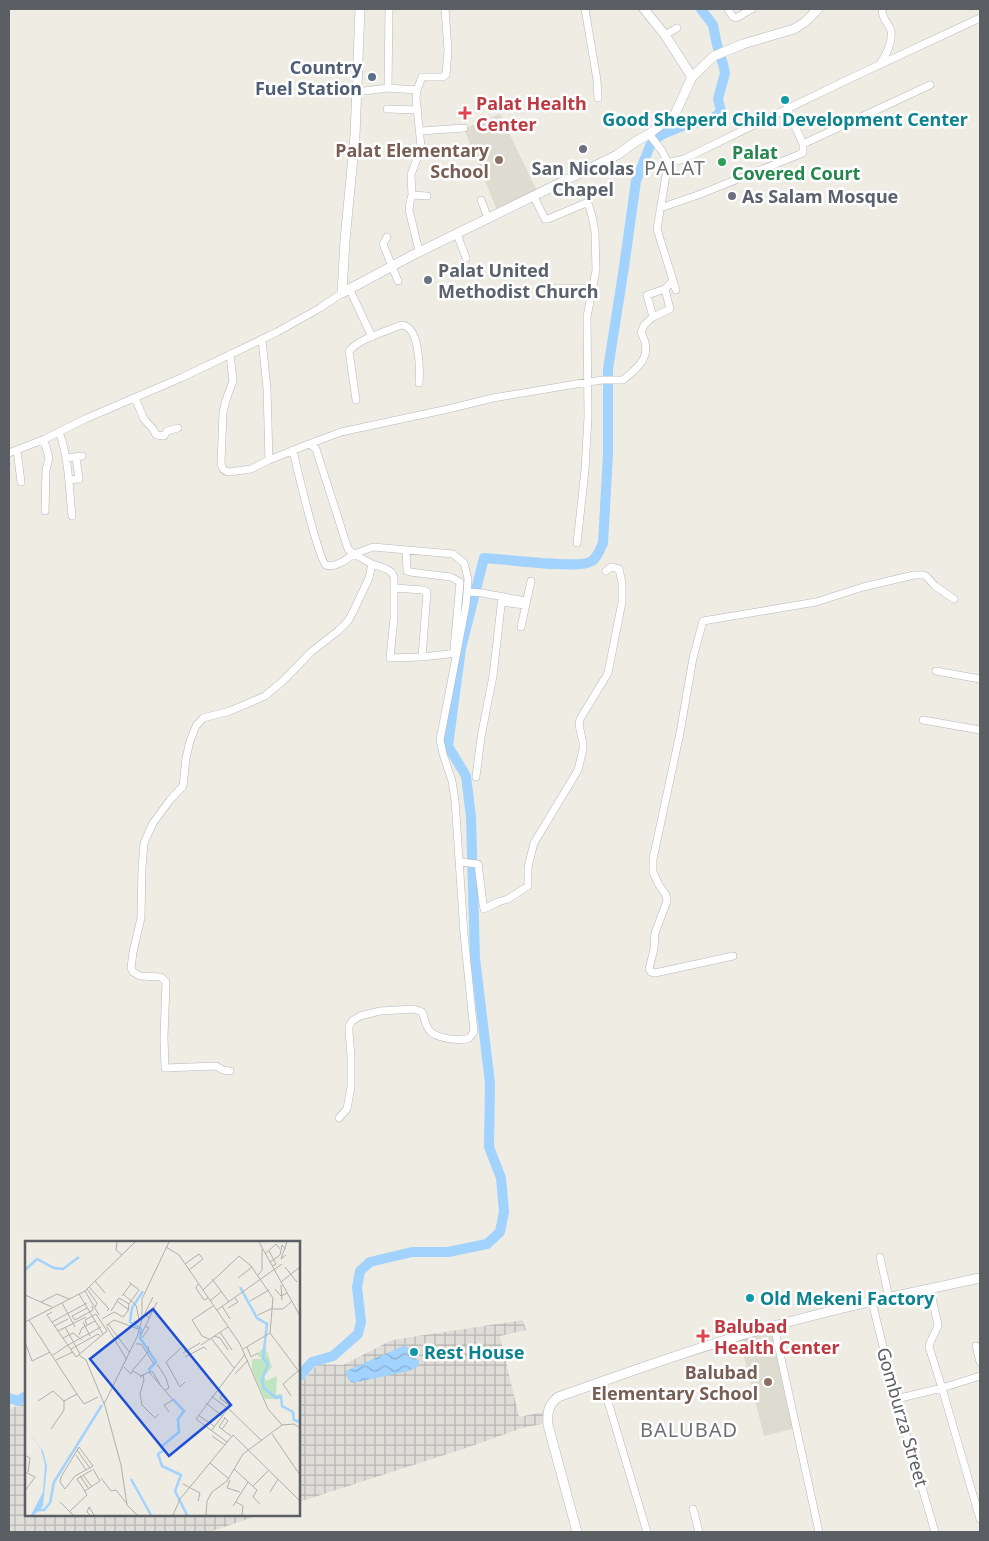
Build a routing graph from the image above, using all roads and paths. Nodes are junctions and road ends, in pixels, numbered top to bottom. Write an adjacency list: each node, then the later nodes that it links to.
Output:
1 (360, 9): 18 (street)
2 (389, 9): 16 (street)
3 (445, 9): 17 (street)
4 (585, 9): 19 (street)
5 (644, 9): 12 (street)
6 (728, 9): 7 (street)
7 (752, 9)
8 (817, 9): 14 (street)
9 (882, 9): 13 (street)
10 (980, 18): 13 (street)
11 (677, 28): 12 (street)
12 (665, 35): 14 (street)
13 (880, 65): 20 (street)
14 (692, 77): 25 (street)
15 (930, 85): 26 (street)
16 (388, 88): 17 (street); 18 (street)
17 (417, 90): 22 (street)
18 (356, 92): 44 (street)
19 (598, 98)
20 (788, 108): 26 (street); 27 (street)
21 (387, 109): 22 (street)
22 (418, 110): 24 (street)
23 (464, 128): 24 (street)
24 (421, 131): 28 (street)
25 (653, 139): 27 (street); 30 (street)
26 (803, 144): 32 (street)
27 (668, 163): 32 (street)
28 (412, 195): 29 (street); 36 (street)
29 (428, 196)
30 (534, 197): 33 (street); 42 (street)
31 (481, 200): 33 (street)
32 (660, 208): 40 (street)
33 (488, 218): 34 (street)
34 (457, 234): 36 (street); 37 (street)
35 (387, 238): 38 (street)
36 (420, 251): 38 (street)
37 (466, 258)
38 (391, 266): 39 (street); 44 (street)
39 (398, 281)
40 (673, 281): 43 (street); 45 (street)
41 (557, 288): 42 (street)
42 (592, 288): 50 (street)
43 (665, 289): 46 (street); 46 (street)
44 (345, 290): 47 (street); 48 (street)
45 (676, 290)
46 (653, 317): 50 (street)
47 (372, 337): 51 (street); 53 (street)
48 (262, 339): 49 (street); 62 (street)
49 (230, 354): 52 (street); 62 (street)
50 (588, 382): 57 (street); 67 (street)
51 (420, 383)
52 (136, 398): 54 (street); 55 (street)
53 (356, 400)
54 (178, 428)
55 (59, 432): 56 (street); 61 (street)
56 (44, 440): 58 (street); 65 (street)
57 (309, 444): 59 (street); 69 (street)
58 (17, 450): 60 (street); 64 (street)
59 (293, 450): 62 (street); 69 (street)
60 (9, 453)
61 (66, 458): 63 (street); 63 (street)
62 (270, 460)
63 (69, 480): 66 (street)
64 (21, 482)
65 (45, 511)
66 (72, 516)
67 (577, 543)
68 (406, 550): 69 (street); 74 (street); 79 (street)
69 (354, 554): 70 (street)
70 (372, 564): 73 (street); 88 (street)
71 (606, 571): 86 (street)
72 (531, 581): 77 (street)
73 (394, 588): 80 (street); 80 (street)
74 (470, 592): 75 (street); 79 (street)
75 (501, 599): 77 (street); 85 (street)
76 (954, 599): 87 (street)
77 (525, 603): 78 (street)
78 (521, 627)
79 (456, 654): 80 (street); 86 (street)
80 (422, 657)
81 (936, 671): 82 (street)
82 (980, 679)
83 (923, 720): 84 (street)
84 (980, 730)
85 (476, 777)
86 (462, 862): 89 (street)
87 (733, 956)
88 (230, 1071)
89 (339, 1118)
90 (880, 1257): 93 (street)
91 (980, 1278): 92 (street)
92 (930, 1288): 93 (street); 100 (street)
93 (889, 1298): 94 (street)
94 (872, 1302): 95 (street); 101 (street, Gomburza Street)
95 (774, 1326): 99 (street); 107 (street)
96 (976, 1346): 97 (street)
97 (980, 1362)
98 (980, 1376): 100 (street)
99 (600, 1382): 104 (street); 105 (street)
100 (942, 1388): 101 (street); 103 (street)
101 (896, 1399): 108 (street, Gomburza Street)
102 (692, 1509): 106 (street)
103 (980, 1519)
104 (577, 1532)
105 (647, 1532)
106 (699, 1532)
107 (819, 1532)
108 (935, 1532)

